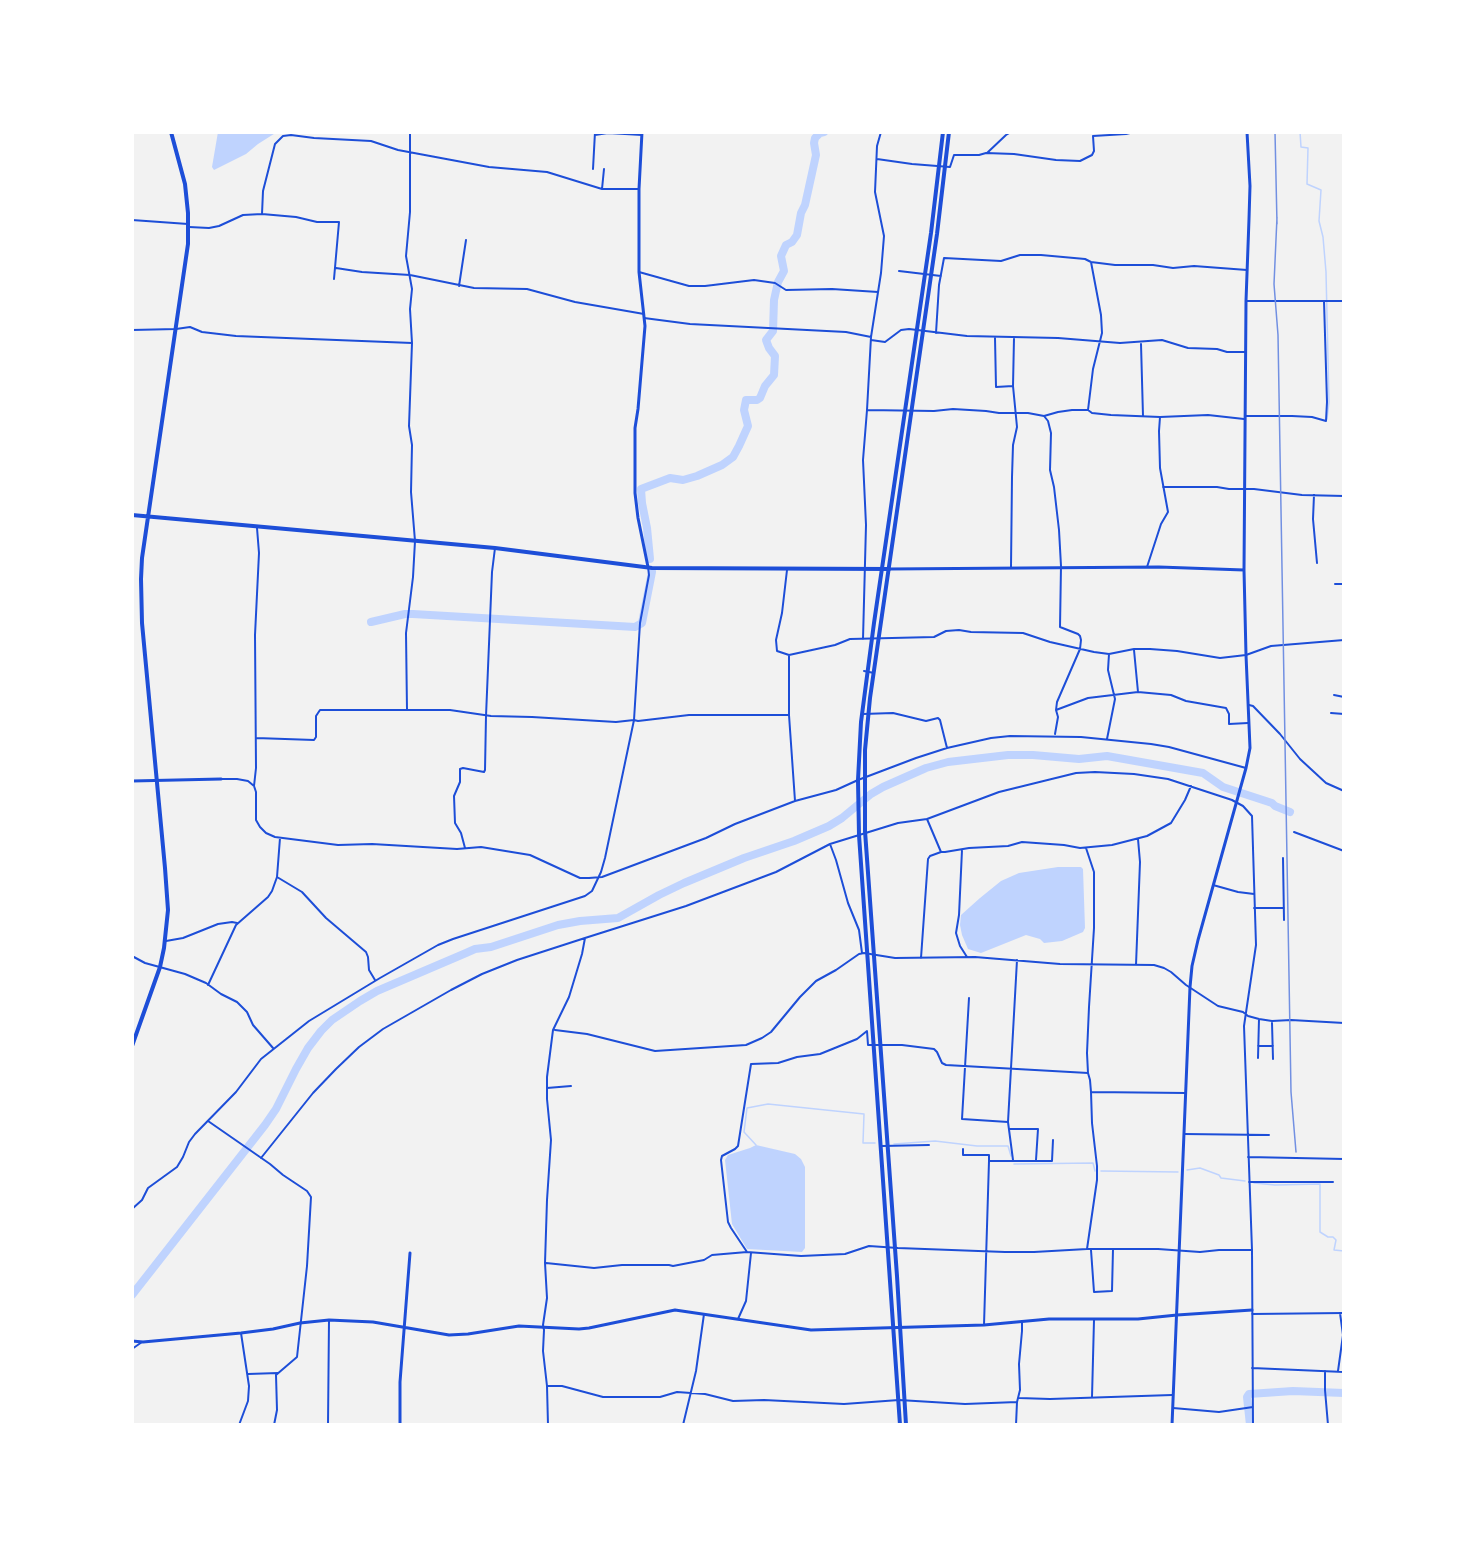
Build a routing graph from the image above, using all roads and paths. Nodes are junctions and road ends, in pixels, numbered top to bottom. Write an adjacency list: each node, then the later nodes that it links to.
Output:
1 (171, 132): 22 (main road)
2 (410, 132): 11 (street)
3 (881, 132): 13 (street)
4 (943, 132): 14 (main road)
5 (949, 132): 15 (main road)
6 (1011, 132): 12 (street)
7 (1134, 132): 12 (street)
8 (1247, 132): 26 (street)
9 (595, 133): 10 (street); 16 (street)
10 (642, 134): 19 (street)
11 (410, 152): 18 (street); 20 (street); 30 (street)
12 (987, 153): 15 (street)
13 (876, 158): 14 (street); 35 (street)
14 (939, 166): 15 (street); 29 (main road)
15 (945, 166): 31 (main road)
16 (593, 169)
17 (604, 169): 18 (street)
18 (602, 189): 19 (street)
19 (639, 189): 28 (street)
20 (262, 214): 22 (street); 25 (street)
21 (132, 220): 22 (street)
22 (188, 226): 40 (main road)
23 (466, 240): 34 (street)
24 (1092, 262): 26 (street); 32 (street); 48 (street)
25 (336, 268): 30 (street); 33 (street)
26 (1247, 270): 36 (street)
27 (899, 271): 29 (street)
28 (639, 272): 35 (street); 39 (street)
29 (926, 274): 31 (street); 43 (main road)
30 (410, 275): 34 (street); 50 (street)
31 (931, 275): 32 (street); 42 (main road)
32 (940, 276): 44 (street)
33 (334, 279)
34 (459, 286): 39 (street)
35 (878, 292): 46 (street)
36 (1246, 301): 38 (street); 51 (street)
37 (1344, 301): 38 (street)
38 (1326, 302): 61 (street)
39 (644, 316): 46 (street); 75 (street)
40 (176, 329): 41 (street); 50 (street); 67 (main road)
41 (132, 330)
42 (923, 331): 43 (street); 44 (street); 56 (main road)
43 (917, 333): 46 (street); 55 (main road)
44 (936, 333): 45 (street)
45 (995, 337): 47 (street); 52 (street)
46 (871, 338): 53 (street)
47 (1014, 338): 48 (street); 52 (street)
48 (1101, 341): 49 (street); 54 (street)
49 (1141, 342): 51 (street); 59 (street)
50 (412, 343): 70 (street)
51 (1245, 352): 61 (street)
52 (1013, 386): 57 (street)
53 (867, 410): 55 (street); 80 (street)
54 (1088, 410): 58 (street); 59 (street)
55 (906, 411): 56 (street); 69 (main road)
56 (911, 411): 57 (street); 71 (main road)
57 (1015, 414): 58 (street); 76 (street)
58 (1044, 416): 74 (street)
59 (1143, 416): 60 (street)
60 (1160, 417): 61 (street); 62 (street)
61 (1244, 418): 63 (street)
62 (1163, 487): 63 (street); 77 (street)
63 (1244, 489): 64 (street); 82 (street)
64 (1314, 495): 65 (street); 73 (street)
65 (1344, 496)
66 (132, 515): 67 (main road)
67 (148, 516): 68 (main road); 120 (main road)
68 (256, 527): 70 (main road); 112 (street)
69 (884, 540): 71 (street); 81 (main road)
70 (415, 541): 72 (main road); 101 (street)
71 (892, 542): 79 (main road)
72 (495, 548): 75 (main road); 108 (street)
73 (1317, 563)
74 (1060, 566): 76 (street); 77 (street); 89 (street)
75 (648, 567): 78 (main road); 109 (street)
76 (1011, 567): 79 (street)
77 (1147, 567): 82 (street)
78 (787, 568): 80 (main road); 92 (street)
79 (889, 568): 81 (main road); 86 (main road)
80 (865, 569): 81 (main road); 87 (street)
81 (881, 569): 85 (main road)
82 (1244, 570): 93 (street)
83 (1335, 584): 84 (street)
84 (1344, 584)
85 (872, 638): 86 (street); 87 (street); 94 (main road)
86 (879, 638): 89 (street); 95 (main road)
87 (863, 639): 92 (street)
88 (1344, 640): 93 (street)
89 (1080, 649): 91 (street); 102 (street)
90 (1134, 650): 91 (street); 93 (street); 96 (street)
91 (1109, 654): 97 (street)
92 (789, 655): 107 (street)
93 (1246, 655): 100 (street)
94 (866, 672): 95 (street); 105 (main road)
95 (874, 673): 106 (main road)
96 (1138, 692): 97 (street); 110 (street)
97 (1115, 694): 102 (street); 113 (street)
98 (1334, 695): 99 (street)
99 (1344, 697)
100 (1249, 705): 110 (street); 123 (street)
101 (407, 710): 108 (street); 112 (street)
102 (1056, 710): 111 (street)
103 (1344, 712): 104 (street)
104 (1331, 713)
105 (862, 714): 106 (street); 119 (main road)
106 (868, 714): 114 (street); 116 (main road)
107 (789, 715): 109 (street); 124 (street)
108 (486, 716): 109 (street); 133 (street)
109 (634, 720): 140 (street)
110 (1250, 723): 115 (street)
111 (1055, 736): 113 (street); 114 (street)
112 (256, 738): 121 (street)
113 (1107, 739): 115 (street)
114 (947, 748): 116 (street)
115 (1246, 768): 125 (street)
116 (864, 778): 119 (street); 127 (main road)
117 (221, 779): 120 (street); 121 (street)
118 (132, 780): 120 (street)
119 (858, 780): 124 (street); 129 (main road)
120 (156, 781): 148 (main road)
121 (254, 786): 130 (street)
122 (1191, 786): 125 (street); 126 (street); 131 (street)
123 (1344, 791)
124 (795, 801): 140 (street)
125 (1237, 801): 141 (street); 142 (street)
126 (927, 819): 127 (street); 137 (street)
127 (865, 832): 129 (street); 151 (main road)
128 (1293, 832): 136 (street)
129 (859, 834): 132 (street); 150 (main road)
130 (280, 838): 133 (street); 139 (street)
131 (1138, 838): 134 (street); 156 (street)
132 (830, 844): 147 (street); 149 (street)
133 (465, 848): 140 (street)
134 (1086, 848): 135 (street); 157 (street)
135 (962, 850): 137 (street); 153 (street)
136 (1344, 851)
137 (940, 852): 154 (street)
138 (1283, 858): 144 (street)
139 (278, 877): 146 (street); 159 (street)
140 (598, 878): 159 (street)
141 (1213, 885): 142 (street); 161 (street)
142 (1254, 894): 143 (street)
143 (1254, 908): 144 (street); 163 (street)
144 (1284, 908): 145 (street)
145 (1284, 920)
146 (237, 923): 148 (street); 160 (street)
147 (585, 938): 167 (street); 194 (street)
148 (165, 941): 158 (main road)
149 (862, 953): 150 (street); 167 (street)
150 (868, 953): 151 (street); 168 (main road)
151 (874, 954): 154 (street); 169 (main road)
152 (132, 956): 158 (street)
153 (967, 957): 154 (street); 155 (street)
154 (921, 958)
155 (1017, 960): 157 (street); 177 (street)
156 (1136, 964): 157 (street); 161 (street)
157 (1093, 965): 178 (street)
158 (160, 967): 160 (street); 170 (main road)
159 (375, 981): 173 (street)
160 (208, 985): 173 (street)
161 (1190, 987): 163 (street); 182 (street)
162 (969, 998): 176 (street)
163 (1245, 1014): 164 (street); 187 (street)
164 (1258, 1019): 165 (street); 171 (street)
165 (1272, 1021): 166 (street); 172 (street)
166 (1344, 1023)
167 (553, 1030): 180 (street)
168 (875, 1045): 169 (street); 191 (main road); 210 (street)
169 (881, 1045): 176 (street); 192 (main road)
170 (132, 1046)
171 (1258, 1046): 172 (street); 174 (street)
172 (1273, 1046): 175 (street)
173 (273, 1048): 183 (street)
174 (1258, 1058)
175 (1273, 1059)
176 (965, 1066): 177 (street); 184 (street)
177 (1011, 1070): 178 (street); 184 (street)
178 (1088, 1073): 181 (street)
179 (571, 1086): 180 (street)
180 (547, 1088): 213 (street)
181 (1091, 1092): 182 (street); 205 (street)
182 (1186, 1092): 186 (street)
183 (208, 1120): 194 (street); 202 (street)
184 (1008, 1122): 185 (street)
185 (1009, 1129): 196 (street); 199 (street)
186 (1184, 1134): 187 (street); 209 (street)
187 (1248, 1135): 188 (street); 195 (street)
188 (1269, 1135)
189 (1053, 1140): 199 (street)
190 (929, 1144): 192 (street)
191 (882, 1146): 192 (street); 203 (main road)
192 (888, 1146): 204 (main road)
193 (963, 1149): 198 (street)
194 (259, 1157): 221 (street)
195 (1248, 1158): 197 (street); 200 (street)
196 (1013, 1160): 198 (street); 199 (street)
197 (1344, 1160)
198 (989, 1161): 208 (street)
199 (1036, 1161)
200 (1249, 1182): 201 (street); 207 (street)
201 (1333, 1182)
202 (132, 1209)
203 (889, 1247): 204 (street); 211 (street); 227 (main road)
204 (895, 1248): 208 (street); 225 (main road)
205 (1089, 1249): 206 (street); 206 (street); 208 (street)
206 (1113, 1249): 209 (street)
207 (1252, 1250): 209 (street); 214 (street)
208 (986, 1251): 223 (street)
209 (1179, 1251): 217 (street)
210 (747, 1252): 211 (street); 213 (street)
211 (752, 1252): 218 (street)
212 (410, 1253): 224 (street)
213 (546, 1263): 226 (street)
214 (1252, 1312): 215 (street); 217 (street); 232 (street)
215 (1342, 1313): 234 (street)
216 (704, 1314): 218 (street); 226 (street); 239 (street)
217 (1177, 1315): 220 (street); 240 (street)
218 (738, 1319): 227 (street)
219 (329, 1320): 221 (street); 224 (street); 250 (street)
220 (1094, 1320): 222 (street); 241 (street)
221 (300, 1323): 228 (street); 236 (street)
222 (1022, 1323): 223 (street); 242 (street)
223 (984, 1325): 225 (street)
224 (404, 1327): 226 (street); 251 (street)
225 (901, 1327): 227 (street); 244 (main road)
226 (543, 1328): 238 (street)
227 (894, 1328): 243 (main road)
228 (241, 1333): 230 (street); 237 (street)
229 (132, 1341): 230 (street)
230 (143, 1342): 231 (street)
231 (132, 1349)
232 (1252, 1368): 233 (street); 246 (street)
233 (1325, 1370): 234 (street); 259 (street)
234 (1338, 1371): 235 (street)
235 (1344, 1371)
236 (278, 1373): 237 (street); 249 (street)
237 (248, 1374): 248 (street)
238 (547, 1386): 239 (street); 252 (street)
239 (691, 1393): 243 (street); 253 (street)
240 (1173, 1395): 241 (street); 247 (street)
241 (1092, 1397): 242 (street)
242 (1019, 1398): 245 (street)
243 (899, 1400): 244 (street); 254 (main road)
244 (904, 1401): 245 (street); 255 (main road)
245 (1017, 1402): 256 (street)
246 (1251, 1407): 247 (street); 258 (street)
247 (1173, 1408): 257 (street)
248 (239, 1425)
249 (274, 1425)
250 (328, 1425)
251 (400, 1425)
252 (548, 1425)
253 (683, 1425)
254 (900, 1425)
255 (906, 1425)
256 (1016, 1425)
257 (1172, 1425)
258 (1253, 1425)
259 (1328, 1425)

